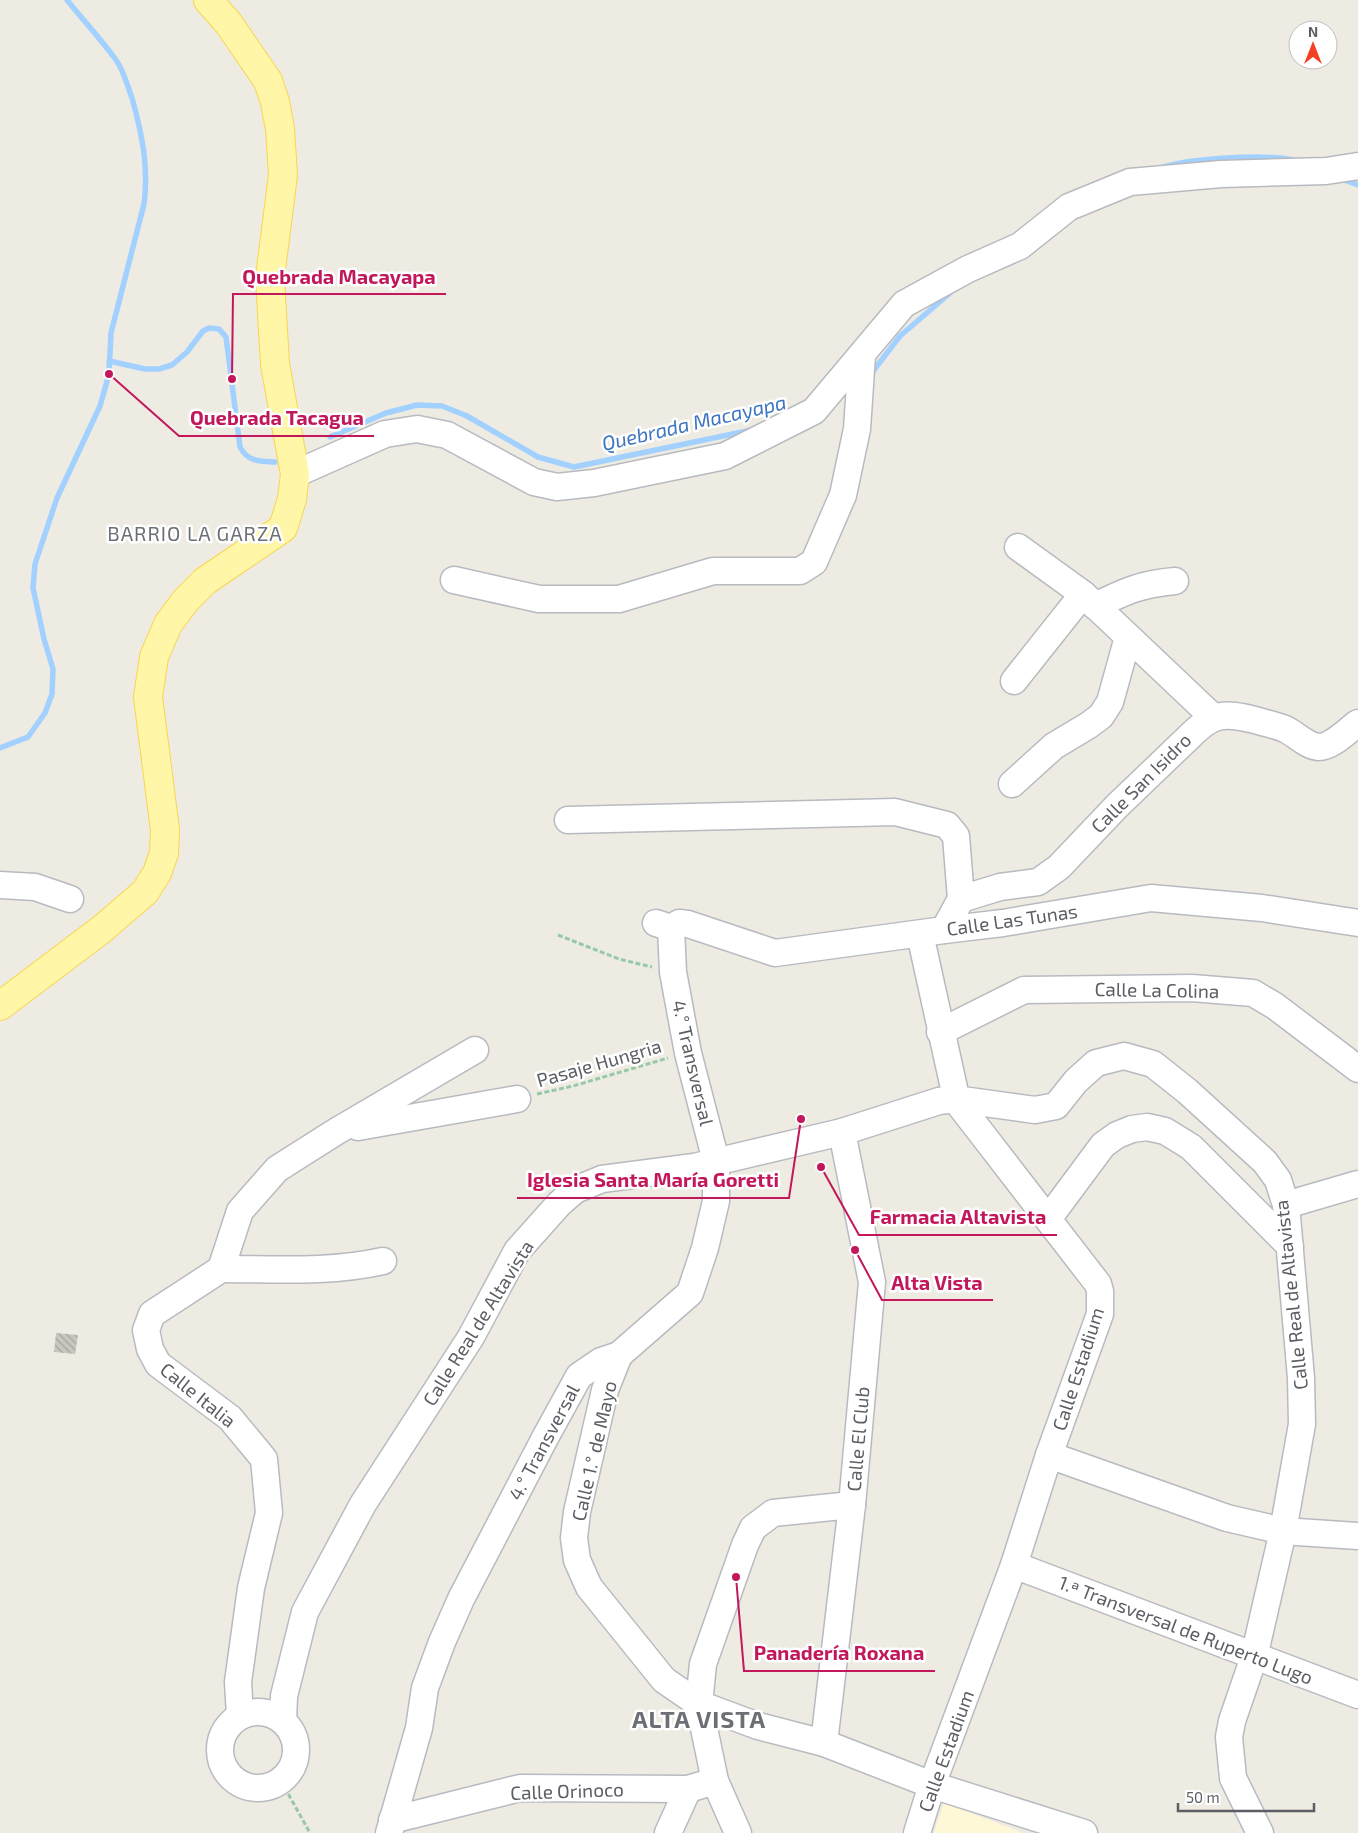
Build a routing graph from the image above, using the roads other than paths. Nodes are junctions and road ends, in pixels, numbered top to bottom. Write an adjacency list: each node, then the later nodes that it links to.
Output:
1 (208, 0): 4 (main road)
2 (1358, 166): 3 (street)
3 (862, 355): 4 (street); 6 (street)
4 (295, 474): 21 (main road)
5 (1018, 546): 8 (street)
6 (454, 580)
7 (1175, 581): 8 (street)
8 (1089, 600): 9 (street); 10 (street)
9 (1128, 637): 11 (street); 13 (street)
10 (1014, 681)
11 (1214, 718): 12 (street, Calle San Isidro); 17 (street, Calle San Isidro)
12 (1358, 723)
13 (1012, 784)
14 (568, 820): 17 (street)
15 (0, 885): 16 (street)
16 (70, 899)
17 (961, 899): 20 (street)
18 (1358, 923): 20 (street, Calle Las Tunas)
19 (664, 926): 20 (street, Calle Las Tunas); 29 (street, 4.° Transversal)
20 (932, 932): 22 (street, Calle Estadium)
21 (1, 1004)
22 (940, 1032): 24 (street, Calle La Colina); 26 (street, Calle Estadium)
23 (475, 1050): 27 (street)
24 (1358, 1069)
25 (517, 1099): 27 (street)
26 (955, 1099): 28 (street, Calle Real de Altavista); 31 (street, Calle Real de Altavista); 32 (street, Calle Estadium)
27 (337, 1131): 35 (street)
28 (842, 1132): 29 (street, Calle Real de Altavista); 38 (street, Calle El Club)
29 (716, 1162): 36 (street, 4.° Transversal); 46 (street, Calle Real de Altavista)
30 (1358, 1184): 31 (street)
31 (1286, 1206): 33 (street, Calle Real de Altavista)
32 (1048, 1219): 33 (street); 37 (street, Calle Estadium)
33 (1290, 1246): 39 (street, Calle Real de Altavista)
34 (383, 1261): 35 (street)
35 (221, 1268): 45 (street, Calle Italia)
36 (619, 1355): 44 (street, Calle 1.° de Mayo); 51 (street, 4.° Transversal)
37 (1049, 1455): 39 (street); 41 (street, Calle Estadium)
38 (852, 1505): 44 (street, Calle El Club); 47 (street)
39 (1283, 1531): 40 (street); 42 (street, Calle Real de Altavista)
40 (1358, 1536)
41 (1014, 1565): 42 (street, 1.ª Transversal de Ruperto Lugo); 49 (street, Calle Estadium)
42 (1254, 1657): 43 (street, 1.ª Transversal de Ruperto Lugo); 57 (street, Calle Real de Altavista)
43 (1358, 1696)
44 (699, 1704): 47 (street, Calle 1.° de Mayo); 48 (street, Calle El Club)
45 (240, 1716): 46 (street); 46 (street)
46 (284, 1721)
47 (824, 1743): 49 (street, Calle 1.° de Mayo)
48 (715, 1782): 50 (street, Calle Orinoco); 54 (street, Calle El Club)
49 (932, 1785): 52 (street, Calle 1.° de Mayo); 55 (street, Calle Estadium)
50 (688, 1789): 51 (street, Calle Orinoco); 53 (street)
51 (391, 1827)
52 (1058, 1829): 56 (street, Calle 1.° de Mayo)
53 (668, 1833)
54 (738, 1833)
55 (917, 1833)
56 (1084, 1833)
57 (1260, 1833)

